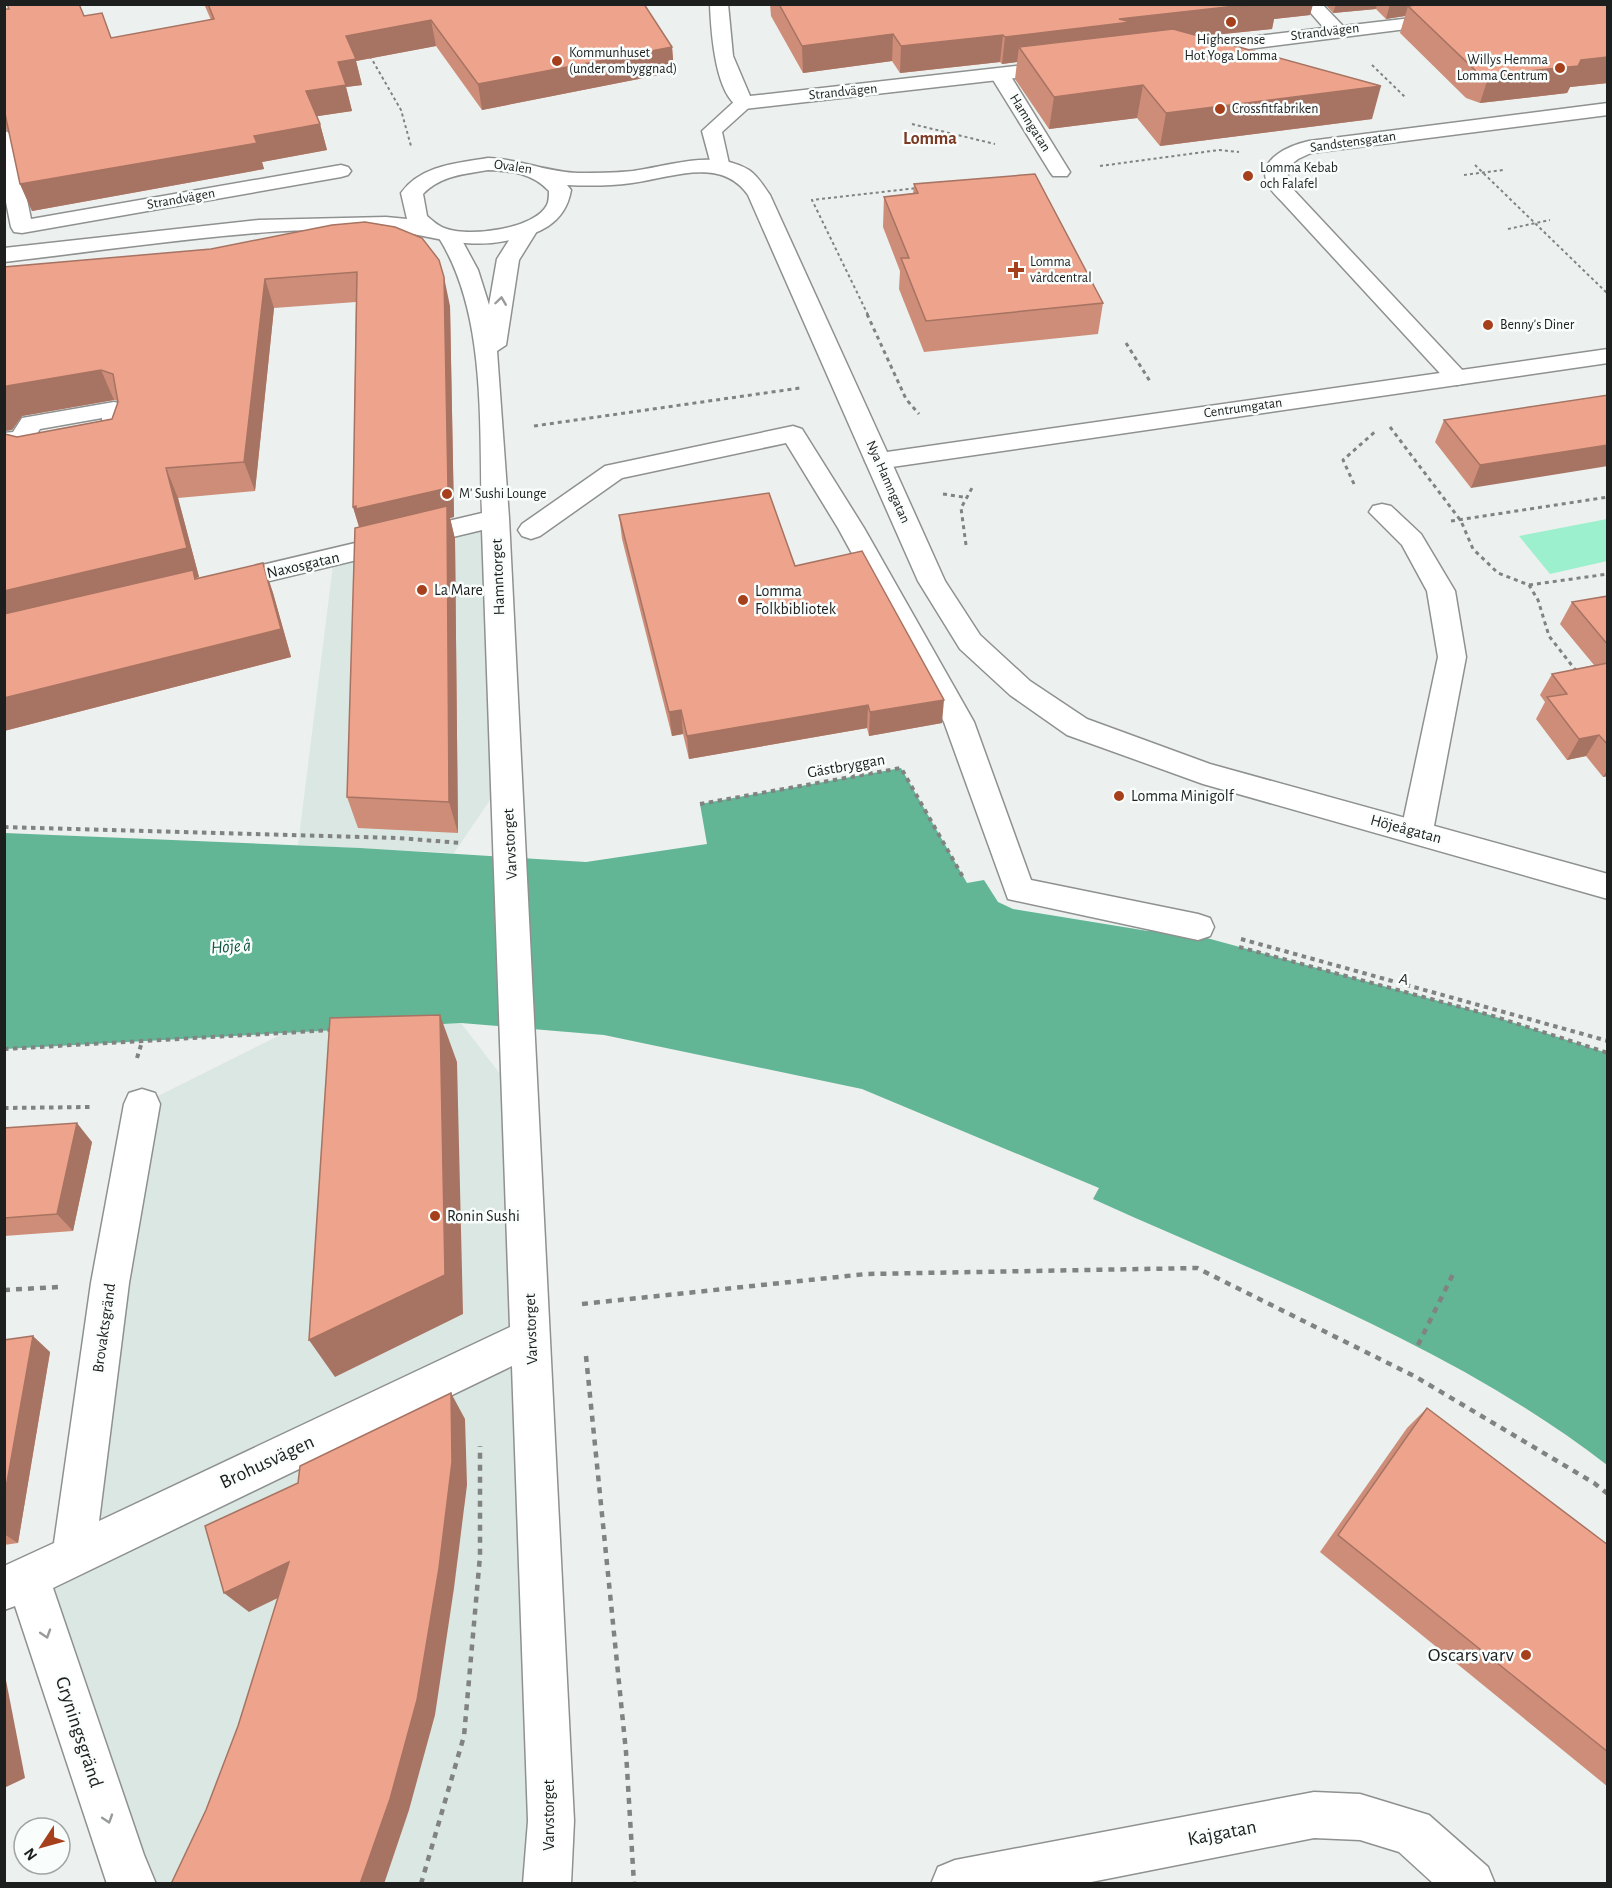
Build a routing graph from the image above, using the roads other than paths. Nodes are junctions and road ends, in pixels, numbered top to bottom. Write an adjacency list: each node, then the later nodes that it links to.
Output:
1 (718, 4): 8 (street)
2 (1311, 4): 4 (street)
3 (1466, 17): 4 (street, Strandvägen)
4 (1336, 30): 5 (street, Strandvägen)
5 (1164, 54)
6 (1082, 64): 7 (street, Strandvägen)
7 (1000, 75): 8 (street, Strandvägen); 11 (street, Hamngatan)
8 (744, 103): 12 (street)
9 (1608, 109): 24 (street, Sandstensgatan)
10 (4, 136): 13 (street, Strandvägen)
11 (1055, 165)
12 (720, 168): 15 (street, Nya Hamngatan); 29 (street, Nya Hamngatan)
13 (341, 171)
14 (549, 177): 15 (street, Nya Hamngatan); 16 (street, Ovalen); 17 (street, Ovalen)
15 (633, 177): 17 (street, Nya Hamngatan)
16 (412, 193): 18 (street); 19 (street)
17 (558, 204): 20 (street)
18 (259, 226): 19 (street); 22 (street)
19 (428, 228): 21 (street)
20 (526, 231): 21 (street); 25 (street, Hamntorget, one-way to 20)
21 (450, 238): 25 (street, Hamntorget)
22 (4, 255)
23 (1608, 356): 24 (street, Centrumgatan)
24 (1457, 378): 29 (street, Centrumgatan)
25 (489, 380): 31 (street, Hamntorget)
26 (13, 440): 27 (street); 28 (street)
27 (73, 449)
28 (42, 454)
29 (878, 461): 34 (street, Nya Hamngatan)
30 (1386, 516): 36 (street)
31 (496, 518): 33 (street, Naxosgatan); 35 (street, Hamntorget)
32 (531, 530): 38 (street)
33 (203, 588)
34 (1203, 773): 36 (street, Höjeågatan)
35 (507, 775): 40 (street, Varvstorget)
36 (1417, 831): 37 (street, Höjeågatan)
37 (1608, 886)
38 (1198, 927)
39 (142, 1104): 41 (street, Brovaktsgränd)
40 (531, 1337): 41 (street, Brohusvägen); 44 (street, Varvstorget)
41 (74, 1554): 42 (street, Brohusvägen)
42 (16, 1584): 43 (street, Gryningsgränd, one-way to 43)
43 (132, 1884)
44 (548, 1884)
45 (955, 1884): 46 (street, Kajgatan)
46 (1472, 1884)

